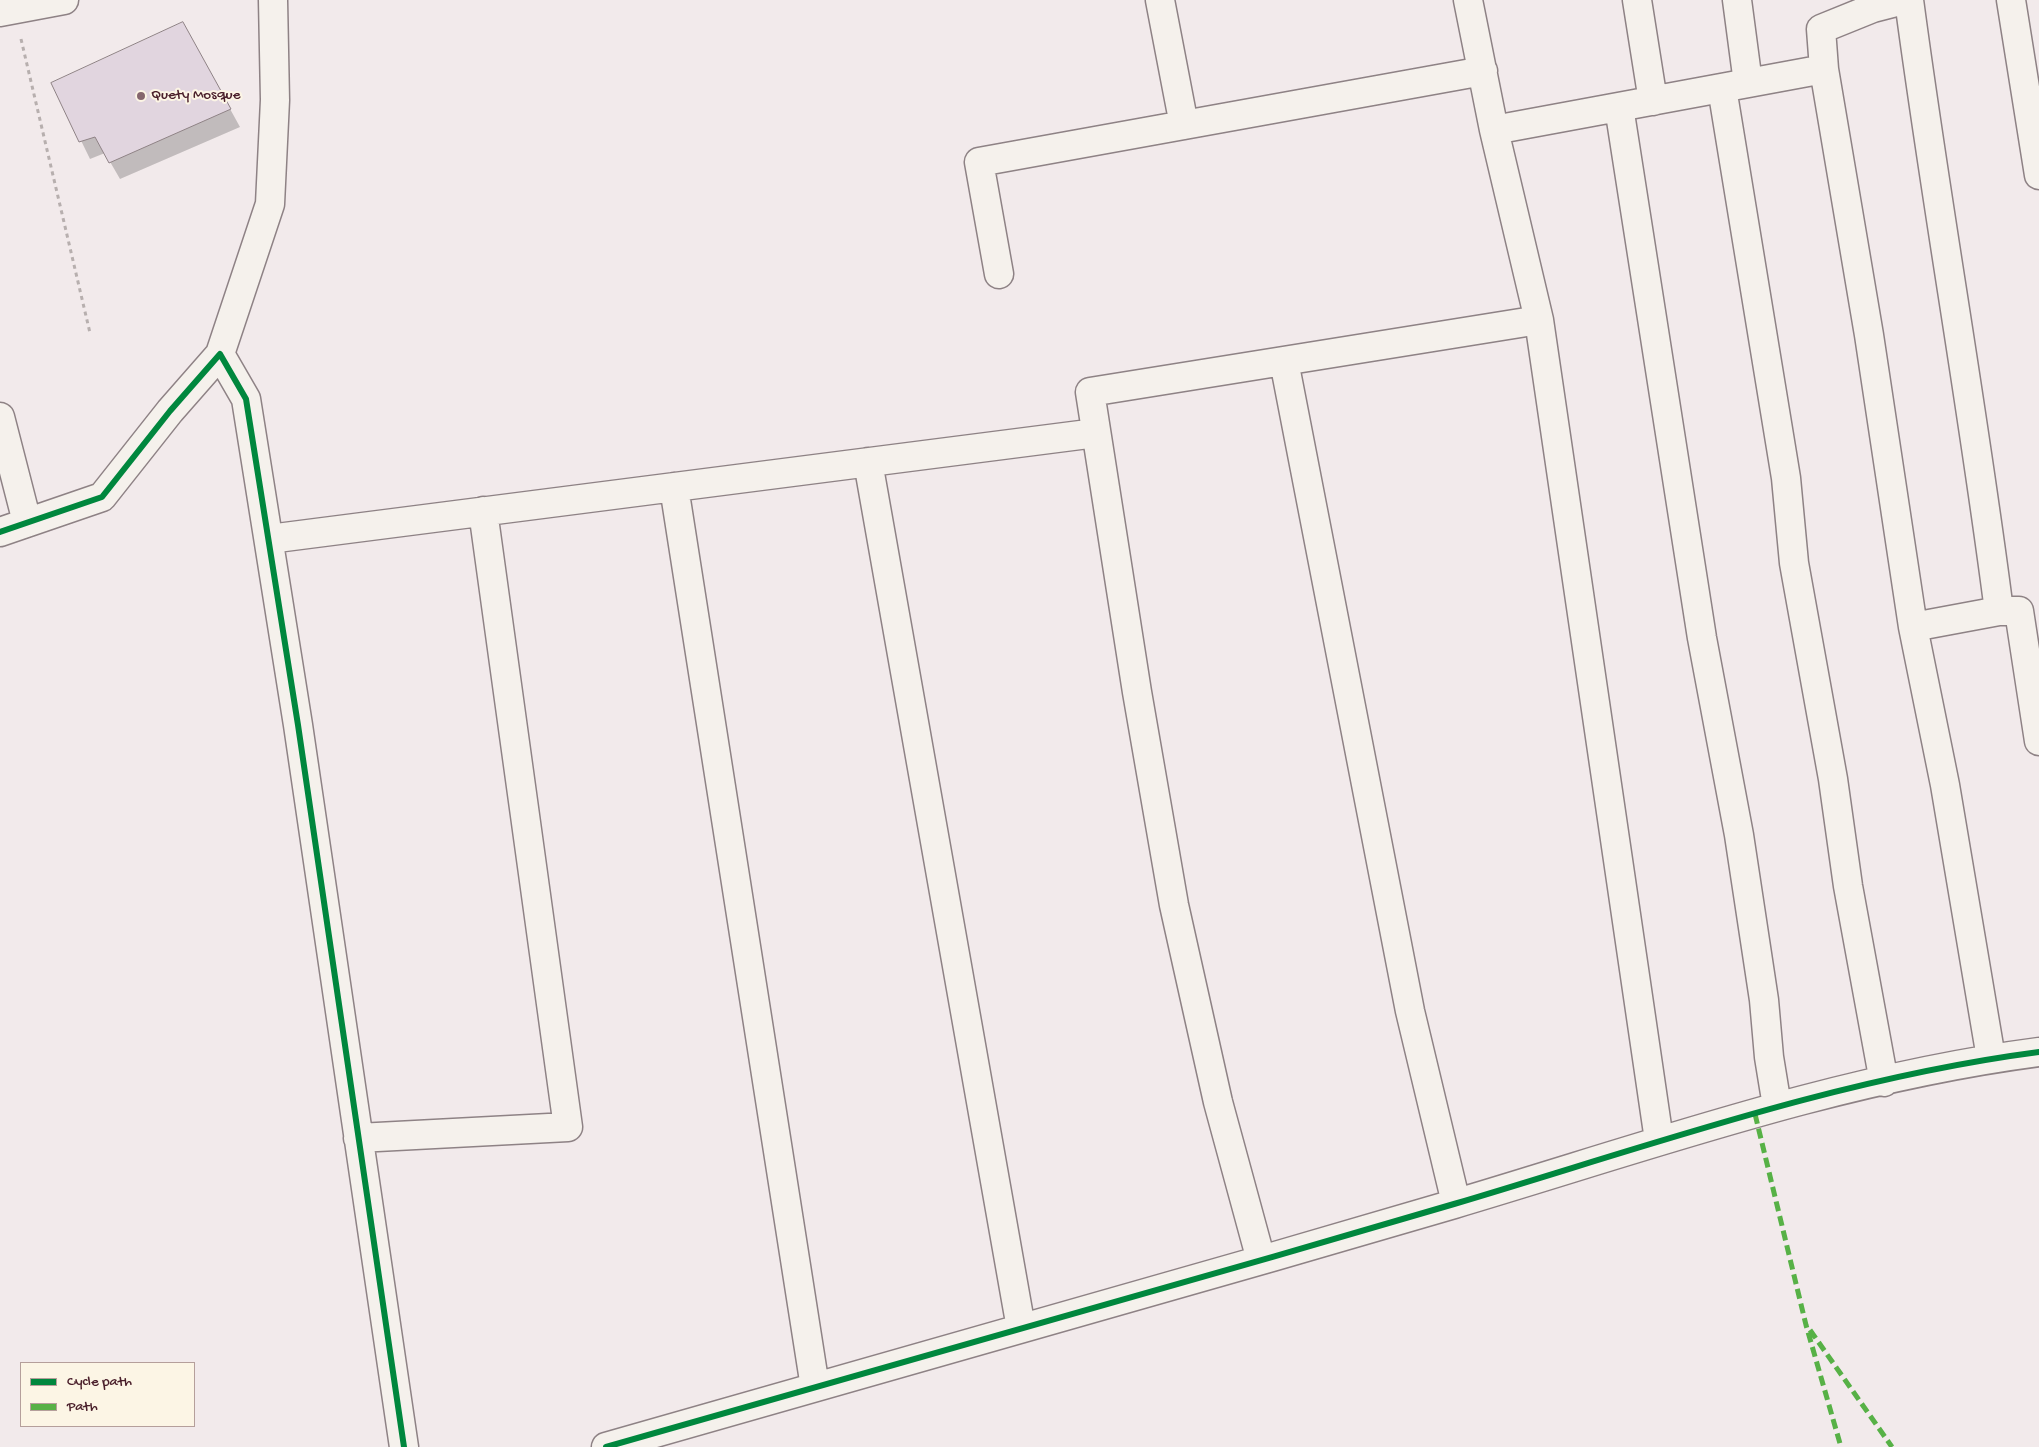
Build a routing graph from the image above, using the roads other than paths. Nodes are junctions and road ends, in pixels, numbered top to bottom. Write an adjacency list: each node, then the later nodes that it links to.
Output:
1 (64, 0): 10 (street)
2 (273, 0): 22 (street)
3 (1160, 0): 17 (street)
4 (1468, 0): 12 (street)
5 (1637, 0): 15 (street)
6 (1737, 0): 13 (street)
7 (1904, 0): 11 (street)
8 (1909, 0): 32 (street)
9 (2011, 0): 19 (street)
10 (4, 9)
11 (1824, 69): 13 (street); 33 (street)
12 (1483, 71): 17 (street); 18 (street)
13 (1748, 83): 14 (street)
14 (1722, 88): 15 (street); 37 (street)
15 (1653, 101): 16 (street)
16 (1619, 107): 18 (street); 38 (street)
17 (1184, 125): 20 (street)
18 (1494, 130): 21 (street)
19 (2039, 175)
20 (999, 274)
21 (1539, 320): 23 (street); 40 (street)
22 (220, 354): 29 (street); 31 (street)
23 (1284, 361): 25 (street); 41 (street)
24 (0, 417): 29 (street)
25 (1096, 433): 26 (street); 42 (street)
26 (868, 462): 27 (street); 43 (street)
27 (674, 487): 28 (street); 44 (street)
28 (483, 511): 31 (street); 39 (street)
29 (27, 522): 30 (street)
30 (0, 532)
31 (269, 539): 39 (street)
32 (2019, 610): 33 (street); 34 (street)
33 (1913, 627): 36 (street)
34 (2039, 742)
35 (2039, 1052): 36 (street)
36 (1991, 1058): 37 (street)
37 (1884, 1082): 38 (street)
38 (1777, 1106): 40 (street)
39 (358, 1138): 45 (street)
40 (1659, 1140): 41 (street)
41 (1456, 1203): 42 (street)
42 (1261, 1260): 43 (street)
43 (1021, 1328): 44 (street)
44 (814, 1387): 46 (street)
45 (404, 1447)
46 (606, 1447)

